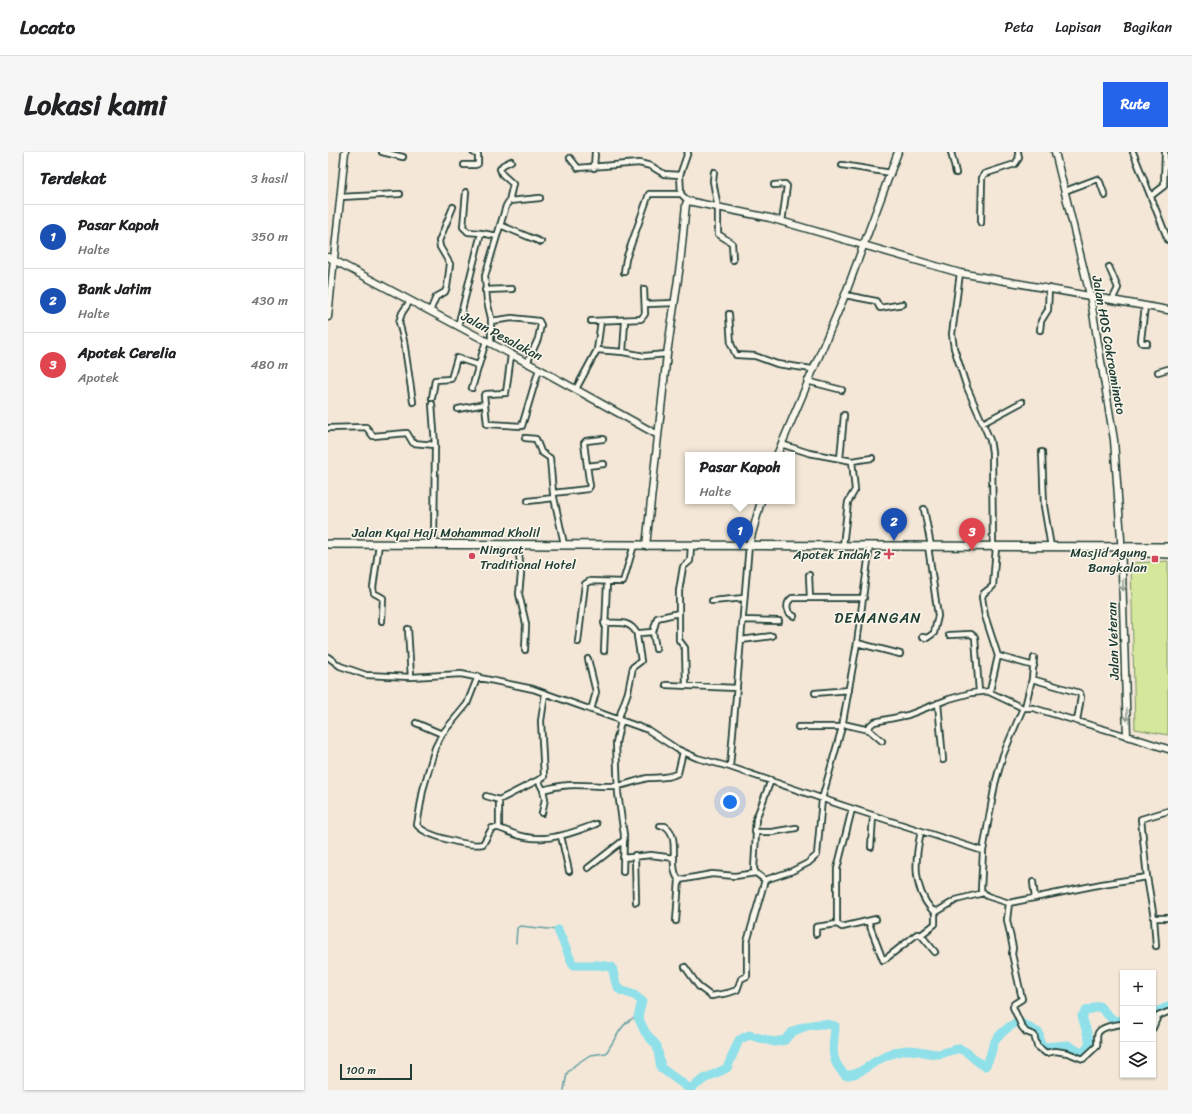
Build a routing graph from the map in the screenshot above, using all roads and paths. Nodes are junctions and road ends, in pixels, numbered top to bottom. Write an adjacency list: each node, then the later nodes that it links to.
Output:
1 (345, 152): 29 (street)
2 (382, 152): 12 (street)
3 (473, 152): 15 (street)
4 (595, 152): 17 (street)
5 (688, 152): 21 (street)
6 (898, 152): 19 (street)
7 (950, 152): 20 (street)
8 (1018, 152): 36 (street)
9 (1054, 152): 23 (street, Jalan HOS Cokroaminoto)
10 (1132, 152): 28 (street)
11 (1165, 152): 28 (street)
12 (403, 157)
13 (570, 158): 17 (street)
14 (511, 161): 31 (street)
15 (464, 164)
16 (842, 165): 19 (street)
17 (594, 168): 21 (street)
18 (714, 172): 34 (street)
19 (891, 173): 42 (street)
20 (956, 173)
21 (680, 175): 26 (street)
22 (774, 185): 35 (street)
23 (1065, 191): 27 (street); 53 (street, Jalan HOS Cokroaminoto)
24 (466, 192): 38 (street)
25 (400, 194): 29 (street)
26 (681, 194): 32 (street); 46 (street)
27 (1105, 196)
28 (1151, 196): 40 (street)
29 (340, 197): 43 (street)
30 (540, 198): 31 (street)
31 (509, 201): 37 (street)
32 (688, 201): 34 (street); 56 (street)
33 (453, 207): 61 (street)
34 (718, 208): 35 (street); 44 (street)
35 (782, 222): 42 (street)
36 (981, 223)
37 (500, 225): 39 (street); 41 (street)
38 (481, 234): 39 (street); 68 (street)
39 (497, 236): 50 (street)
40 (1168, 240)
41 (541, 242)
42 (863, 244): 47 (street); 52 (street)
43 (331, 259): 55 (street, Jalan Pesalakan); 63 (street)
44 (733, 260)
45 (1109, 266): 54 (street)
46 (624, 272)
47 (960, 273): 48 (street); 93 (street)
48 (1049, 288): 53 (street); 69 (street)
49 (644, 289): 57 (street)
50 (485, 290): 51 (street); 66 (street)
51 (512, 290)
52 (844, 295): 58 (street); 79 (street)
53 (1090, 295): 54 (street); 126 (street, Jalan HOS Cokroaminoto)
54 (1112, 300): 59 (street)
55 (410, 301): 61 (street, Jalan Pesalakan); 87 (street)
56 (675, 303): 57 (street); 74 (street)
57 (646, 304): 65 (street)
58 (903, 304)
59 (1145, 306): 60 (street); 71 (street)
60 (1168, 310)
61 (430, 311): 68 (street, Jalan Pesalakan)
62 (729, 314): 79 (street)
63 (328, 317)
64 (591, 320): 67 (street)
65 (624, 320): 67 (street); 73 (street)
66 (491, 321): 70 (street); 76 (street)
67 (601, 321): 72 (street)
68 (458, 326): 70 (street, Jalan Pesalakan)
69 (1040, 330)
70 (488, 342): 75 (street, Jalan Pesalakan); 77 (street)
71 (1147, 343)
72 (597, 350): 73 (street); 84 (street)
73 (623, 352): 74 (street)
74 (667, 354): 95 (street)
75 (511, 355): 76 (street, Jalan Pesalakan); 90 (street)
76 (527, 363): 78 (street, Jalan Pesalakan)
77 (478, 365): 83 (street); 86 (street)
78 (539, 369): 84 (street, Jalan Pesalakan); 90 (street)
79 (812, 369): 82 (street)
80 (1168, 369): 81 (street)
81 (1158, 372)
82 (807, 381): 85 (street); 98 (street)
83 (472, 388)
84 (576, 389): 95 (street, Jalan Pesalakan)
85 (842, 390)
86 (432, 398)
87 (412, 402)
88 (1022, 402): 93 (street)
89 (432, 404): 99 (street)
90 (485, 404): 91 (street)
91 (458, 409)
92 (844, 415): 102 (street)
93 (983, 423): 123 (street)
94 (328, 428): 99 (street)
95 (658, 435): 118 (street)
96 (525, 438): 107 (street)
97 (603, 439): 106 (street)
98 (781, 444): 100 (street); 102 (street)
99 (435, 445): 113 (street)
100 (778, 452)
101 (1042, 452): 124 (street)
102 (840, 458): 104 (street)
103 (872, 458): 104 (street)
104 (852, 461): 120 (street)
105 (604, 464): 106 (street)
106 (587, 466): 107 (street)
107 (554, 495): 108 (street); 115 (street)
108 (528, 501)
109 (760, 504): 117 (street)
110 (924, 509): 122 (street)
111 (328, 544): 112 (main road, Jalan Kyai Haji Mohammad Kholil)
112 (379, 544): 113 (main road, Jalan Kyai Haji Mohammad Kholil); 138 (street)
113 (434, 544): 114 (main road, Jalan Kyai Haji Mohammad Kholil)
114 (518, 544): 115 (main road, Jalan Kyai Haji Mohammad Kholil); 150 (street)
115 (564, 544): 116 (main road, Jalan Kyai Haji Mohammad Kholil)
116 (634, 545): 118 (main road, Jalan Kyai Haji Mohammad Kholil); 129 (street)
117 (749, 545): 119 (main road, Jalan Kyai Haji Mohammad Kholil); 120 (main road, Jalan Kyai Haji Mohammad Kholil); 130 (street)
118 (646, 546): 119 (main road, Jalan Kyai Haji Mohammad Kholil)
119 (691, 546): 134 (street)
120 (843, 546): 121 (main road, Jalan Kyai Haji Mohammad Kholil)
121 (870, 546): 122 (main road, Jalan Kyai Haji Mohammad Kholil); 132 (street)
122 (929, 546): 123 (main road, Jalan Kyai Haji Mohammad Kholil); 145 (street)
123 (995, 547): 124 (main road, Jalan Kyai Haji Mohammad Kholil); 153 (street)
124 (1051, 547): 126 (main road, Jalan Kyai Haji Mohammad Kholil)
125 (1168, 547): 126 (main road)
126 (1120, 548): 127 (main road); 179 (street, Jalan Veteran, one-way to 179)
127 (1168, 554)
128 (809, 575): 131 (street)
129 (608, 582): 139 (street); 147 (street)
130 (744, 598): 133 (street); 136 (street)
131 (810, 598): 132 (street); 135 (street)
132 (864, 598): 148 (street)
133 (712, 601)
134 (678, 613): 141 (street); 162 (street)
135 (794, 616)
136 (743, 620): 137 (street); 146 (street)
137 (779, 621)
138 (382, 622)
139 (604, 623): 142 (street); 151 (street)
140 (408, 629): 159 (street)
141 (653, 632): 142 (street); 149 (street)
142 (637, 634): 172 (street)
143 (949, 635): 165 (street)
144 (772, 636): 146 (street)
145 (922, 637)
146 (741, 640): 163 (street)
147 (578, 642)
148 (857, 643): 152 (street); 164 (street)
149 (656, 649)
150 (525, 650)
151 (604, 651)
152 (900, 654)
153 (998, 656): 157 (street); 166 (street)
154 (328, 657): 159 (street)
155 (1034, 658): 157 (street)
156 (588, 660): 171 (street)
157 (1034, 666): 160 (street)
158 (478, 676): 159 (street); 168 (street); 178 (street)
159 (411, 677)
160 (1032, 679): 170 (street); 173 (street)
161 (666, 685): 162 (street)
162 (686, 685): 163 (street)
163 (737, 688): 184 (street)
164 (849, 690): 167 (street); 175 (street)
165 (979, 692): 166 (street); 169 (street)
166 (989, 692): 170 (street)
167 (815, 693)
168 (545, 694): 171 (street); 185 (street)
169 (938, 703): 177 (street); 183 (street)
170 (1024, 708): 173 (street); 205 (street)
171 (591, 710): 172 (street)
172 (620, 720): 182 (street); 187 (street)
173 (1077, 721): 179 (street)
174 (416, 723): 178 (street)
175 (843, 726): 176 (street); 177 (street); 190 (street)
176 (798, 727)
177 (866, 729): 180 (street)
178 (442, 734): 198 (street)
179 (1127, 736): 181 (street)
180 (882, 741)
181 (1168, 749)
182 (683, 752): 184 (street); 187 (street)
183 (943, 760)
184 (730, 767): 186 (street)
185 (538, 780): 188 (street); 191 (street)
186 (771, 780): 190 (street); 201 (street)
187 (618, 786): 188 (street); 203 (street)
188 (543, 790): 194 (street)
189 (486, 796): 191 (street)
190 (822, 799): 192 (street); 215 (street)
191 (499, 800): 198 (street)
192 (852, 809): 195 (street); 227 (street)
193 (1168, 811): 213 (street)
194 (542, 813)
195 (873, 816): 200 (street); 204 (street)
196 (596, 824): 202 (street)
197 (660, 826): 208 (street)
198 (499, 828): 202 (street)
199 (796, 828): 201 (street)
200 (921, 831): 205 (street); 221 (street)
201 (756, 833): 212 (street)
202 (561, 836): 210 (street)
203 (624, 840): 207 (street); 209 (street)
204 (871, 847)
205 (983, 851): 217 (street)
206 (635, 855): 207 (street); 208 (street); 219 (street)
207 (623, 858): 211 (street)
208 (674, 858): 214 (street)
209 (588, 868)
210 (569, 871)
211 (623, 872)
212 (756, 873): 214 (street); 215 (street)
213 (1147, 877): 218 (street); 222 (street)
214 (679, 880): 225 (street)
215 (765, 880): 232 (street)
216 (1033, 882): 218 (street)
217 (983, 893): 220 (street); 221 (street)
218 (1036, 898): 220 (street)
219 (636, 902)
220 (1009, 904): 235 (street)
221 (934, 911): 229 (street)
222 (1154, 918): 223 (street); 230 (street)
223 (1168, 918)
224 (876, 920): 226 (street)
225 (676, 921)
226 (868, 921): 227 (street); 229 (street)
227 (837, 924): 228 (street)
228 (816, 934)
229 (921, 935): 231 (street)
230 (1156, 946)
231 (935, 952)
232 (685, 967)
233 (1168, 1012): 234 (street)
234 (1156, 1021)
235 (1120, 1025)

